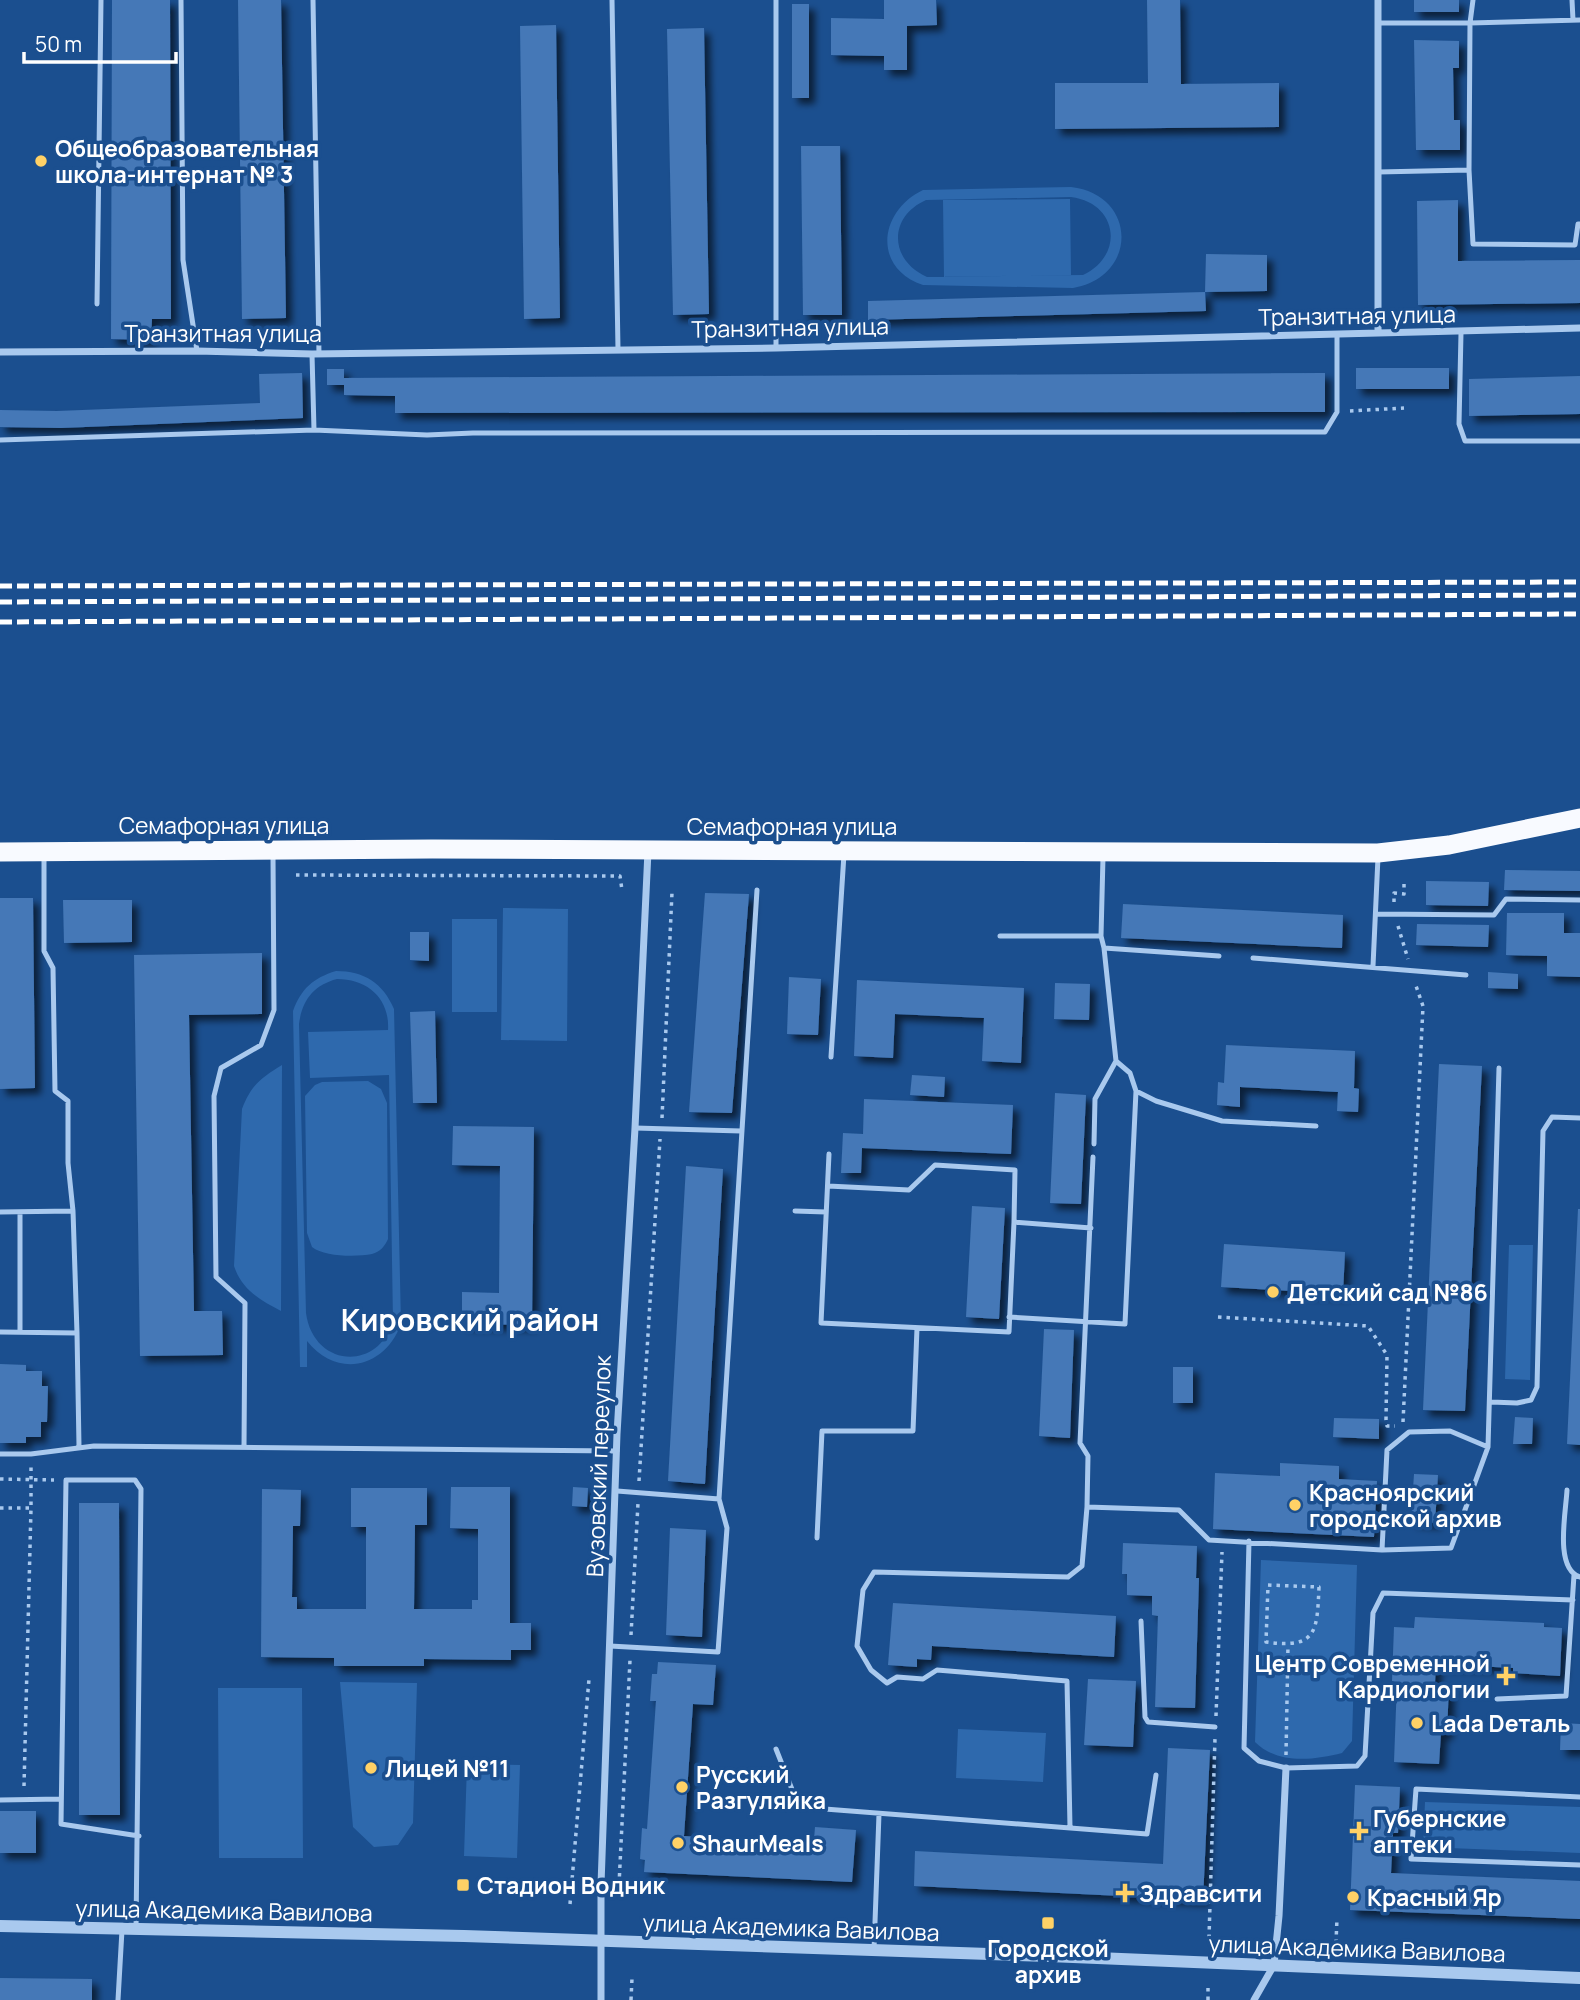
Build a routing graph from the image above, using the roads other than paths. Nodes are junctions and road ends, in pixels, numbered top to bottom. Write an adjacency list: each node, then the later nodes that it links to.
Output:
1 (101, 0): 16 (lane)
2 (181, 0): 23 (lane)
3 (313, 0): 25 (lane)
4 (612, 0): 22 (lane)
5 (776, 0): 21 (lane)
6 (1378, 0): 11 (street)
7 (1473, 0): 12 (lane)
8 (1572, 0): 9 (lane)
9 (1573, 20): 10 (lane); 12 (lane)
10 (1580, 20)
11 (1378, 23): 12 (lane); 14 (street)
12 (1470, 23): 13 (lane)
13 (1469, 170): 14 (lane); 15 (lane)
14 (1378, 172): 18 (street)
15 (1580, 224)
16 (97, 304)
17 (1580, 328): 19 (street, Транзитная улица)
18 (1378, 332): 19 (street, Транзитная улица); 20 (street, Транзитная улица)
19 (1461, 333): 28 (lane)
20 (1337, 334): 21 (street, Транзитная улица); 26 (lane)
21 (776, 348): 22 (street, Транзитная улица)
22 (618, 349): 25 (street, Транзитная улица)
23 (197, 351): 24 (street, Транзитная улица); 25 (street, Транзитная улица)
24 (0, 352)
25 (316, 354): 26 (lane)
26 (314, 430): 27 (lane)
27 (0, 440)
28 (1580, 441)
29 (1580, 818): 36 (highway, Семафорная улица)
30 (273, 849): 31 (highway, Семафорная улица); 35 (highway, Семафорная улица); 74 (lane)
31 (648, 850): 32 (highway, Семафорная улица); 53 (street, Вузовский переулок)
32 (844, 851): 33 (highway, Семафорная улица); 47 (lane)
33 (1103, 851): 36 (highway, Семафорная улица); 41 (lane)
34 (0, 852): 35 (highway, Семафорная улица)
35 (44, 852): 59 (lane)
36 (1378, 853): 39 (lane)
37 (757, 890): 54 (lane)
38 (1580, 900): 39 (lane)
39 (1376, 914): 45 (lane)
40 (1000, 936): 41 (lane)
41 (1101, 936): 42 (lane)
42 (1104, 948): 43 (lane); 48 (lane)
43 (1219, 956)
44 (1253, 958): 45 (lane)
45 (1373, 966): 46 (lane)
46 (1466, 975)
47 (831, 1057)
48 (1116, 1061): 50 (lane); 55 (lane)
49 (1499, 1068): 72 (lane)
50 (1136, 1091): 52 (lane); 67 (lane)
51 (1580, 1118): 72 (lane)
52 (1316, 1126)
53 (635, 1128): 54 (lane); 76 (street, Вузовский переулок)
54 (741, 1131): 80 (lane)
55 (1094, 1144)
56 (829, 1154): 58 (lane)
57 (1093, 1157): 65 (lane)
58 (828, 1186): 63 (lane); 64 (lane)
59 (73, 1211): 62 (lane); 71 (lane)
60 (795, 1211): 63 (lane)
61 (0, 1212): 62 (lane)
62 (20, 1212): 70 (lane)
63 (826, 1212): 68 (lane)
64 (1014, 1222): 65 (lane); 66 (lane)
65 (1091, 1228): 67 (lane)
66 (1009, 1317): 67 (lane); 68 (lane)
67 (1085, 1321): 81 (lane)
68 (917, 1328): 82 (lane)
69 (0, 1332): 70 (lane)
70 (20, 1332): 71 (lane)
71 (78, 1333): 73 (lane)
72 (1491, 1402): 75 (lane)
73 (79, 1446): 74 (lane); 77 (lane)
74 (244, 1447): 76 (lane)
75 (1488, 1447): 84 (lane); 84 (lane)
76 (617, 1451): 79 (street, Вузовский переулок)
77 (0, 1454)
78 (1567, 1490): 85 (lane)
79 (617, 1491): 80 (lane); 88 (street, Вузовский переулок)
80 (719, 1499): 88 (lane)
81 (1087, 1507): 83 (lane); 98 (lane)
82 (817, 1538)
83 (1249, 1541): 84 (lane); 92 (lane)
84 (1382, 1550)
85 (1577, 1576): 86 (lane)
86 (1573, 1600): 89 (lane); 92 (lane)
87 (1141, 1621): 90 (lane)
88 (610, 1646): 104 (street, Вузовский переулок)
89 (1497, 1699)
90 (1215, 1727)
91 (776, 1749): 97 (lane)
92 (1286, 1768): 106 (street)
93 (1156, 1775): 98 (lane)
94 (1580, 1797): 100 (lane)
95 (61, 1799): 96 (lane); 99 (lane); 99 (lane)
96 (0, 1800)
97 (878, 1814): 98 (lane); 105 (lane)
98 (1070, 1827)
99 (139, 1836): 103 (lane)
100 (1580, 1865)
101 (0, 1926): 102 (street, улица Академика Вавилова)
102 (122, 1929): 103 (street, улица Академика Вавилова); 108 (lane)
103 (136, 1929): 104 (street, улица Академика Вавилова)
104 (602, 1942): 105 (street, улица Академика Вавилова); 109 (street, Вузовский переулок)
105 (874, 1952): 106 (street, улица Академика Вавилова)
106 (1274, 1965): 107 (street, улица Академика Вавилова); 110 (street)
107 (1580, 1978)
108 (118, 2000)
109 (601, 2000)
110 (1254, 2000)

